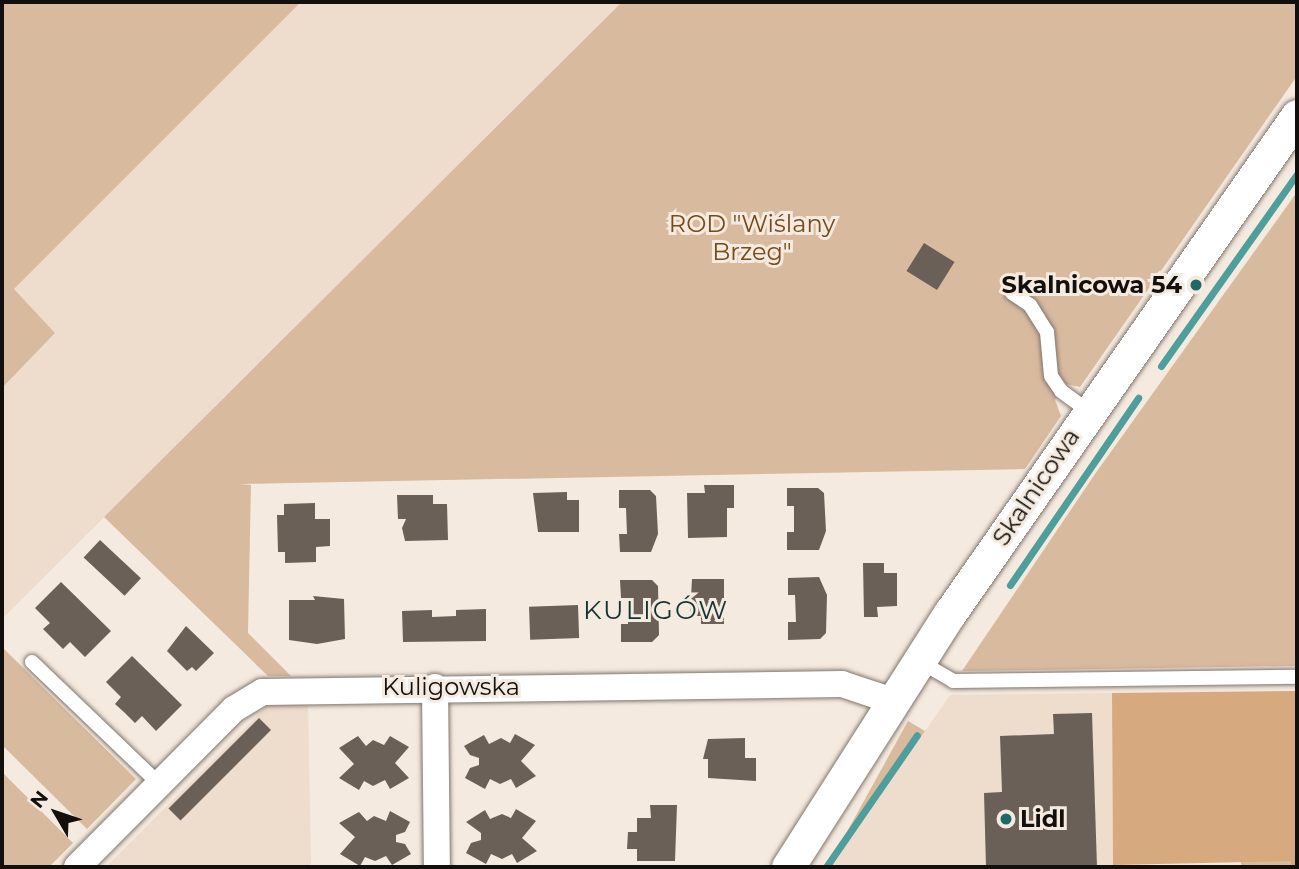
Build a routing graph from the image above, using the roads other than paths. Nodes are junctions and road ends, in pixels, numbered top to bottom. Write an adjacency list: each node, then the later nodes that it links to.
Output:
1 (1297, 116): 3 (street, Skalnicowa)
2 (1012, 293): 3 (lane)
3 (1088, 411): 4 (street, Skalnicowa)
4 (919, 661): 6 (lane); 8 (street, Skalnicowa)
5 (32, 662): 9 (lane)
6 (1297, 677)
7 (435, 687): 8 (street, Kuligowska); 9 (street, Kuligowska); 11 (street)
8 (893, 701): 12 (street, Skalnicowa)
9 (159, 785): 10 (street, Kuligowska)
10 (77, 867)
11 (437, 867)
12 (788, 867)

